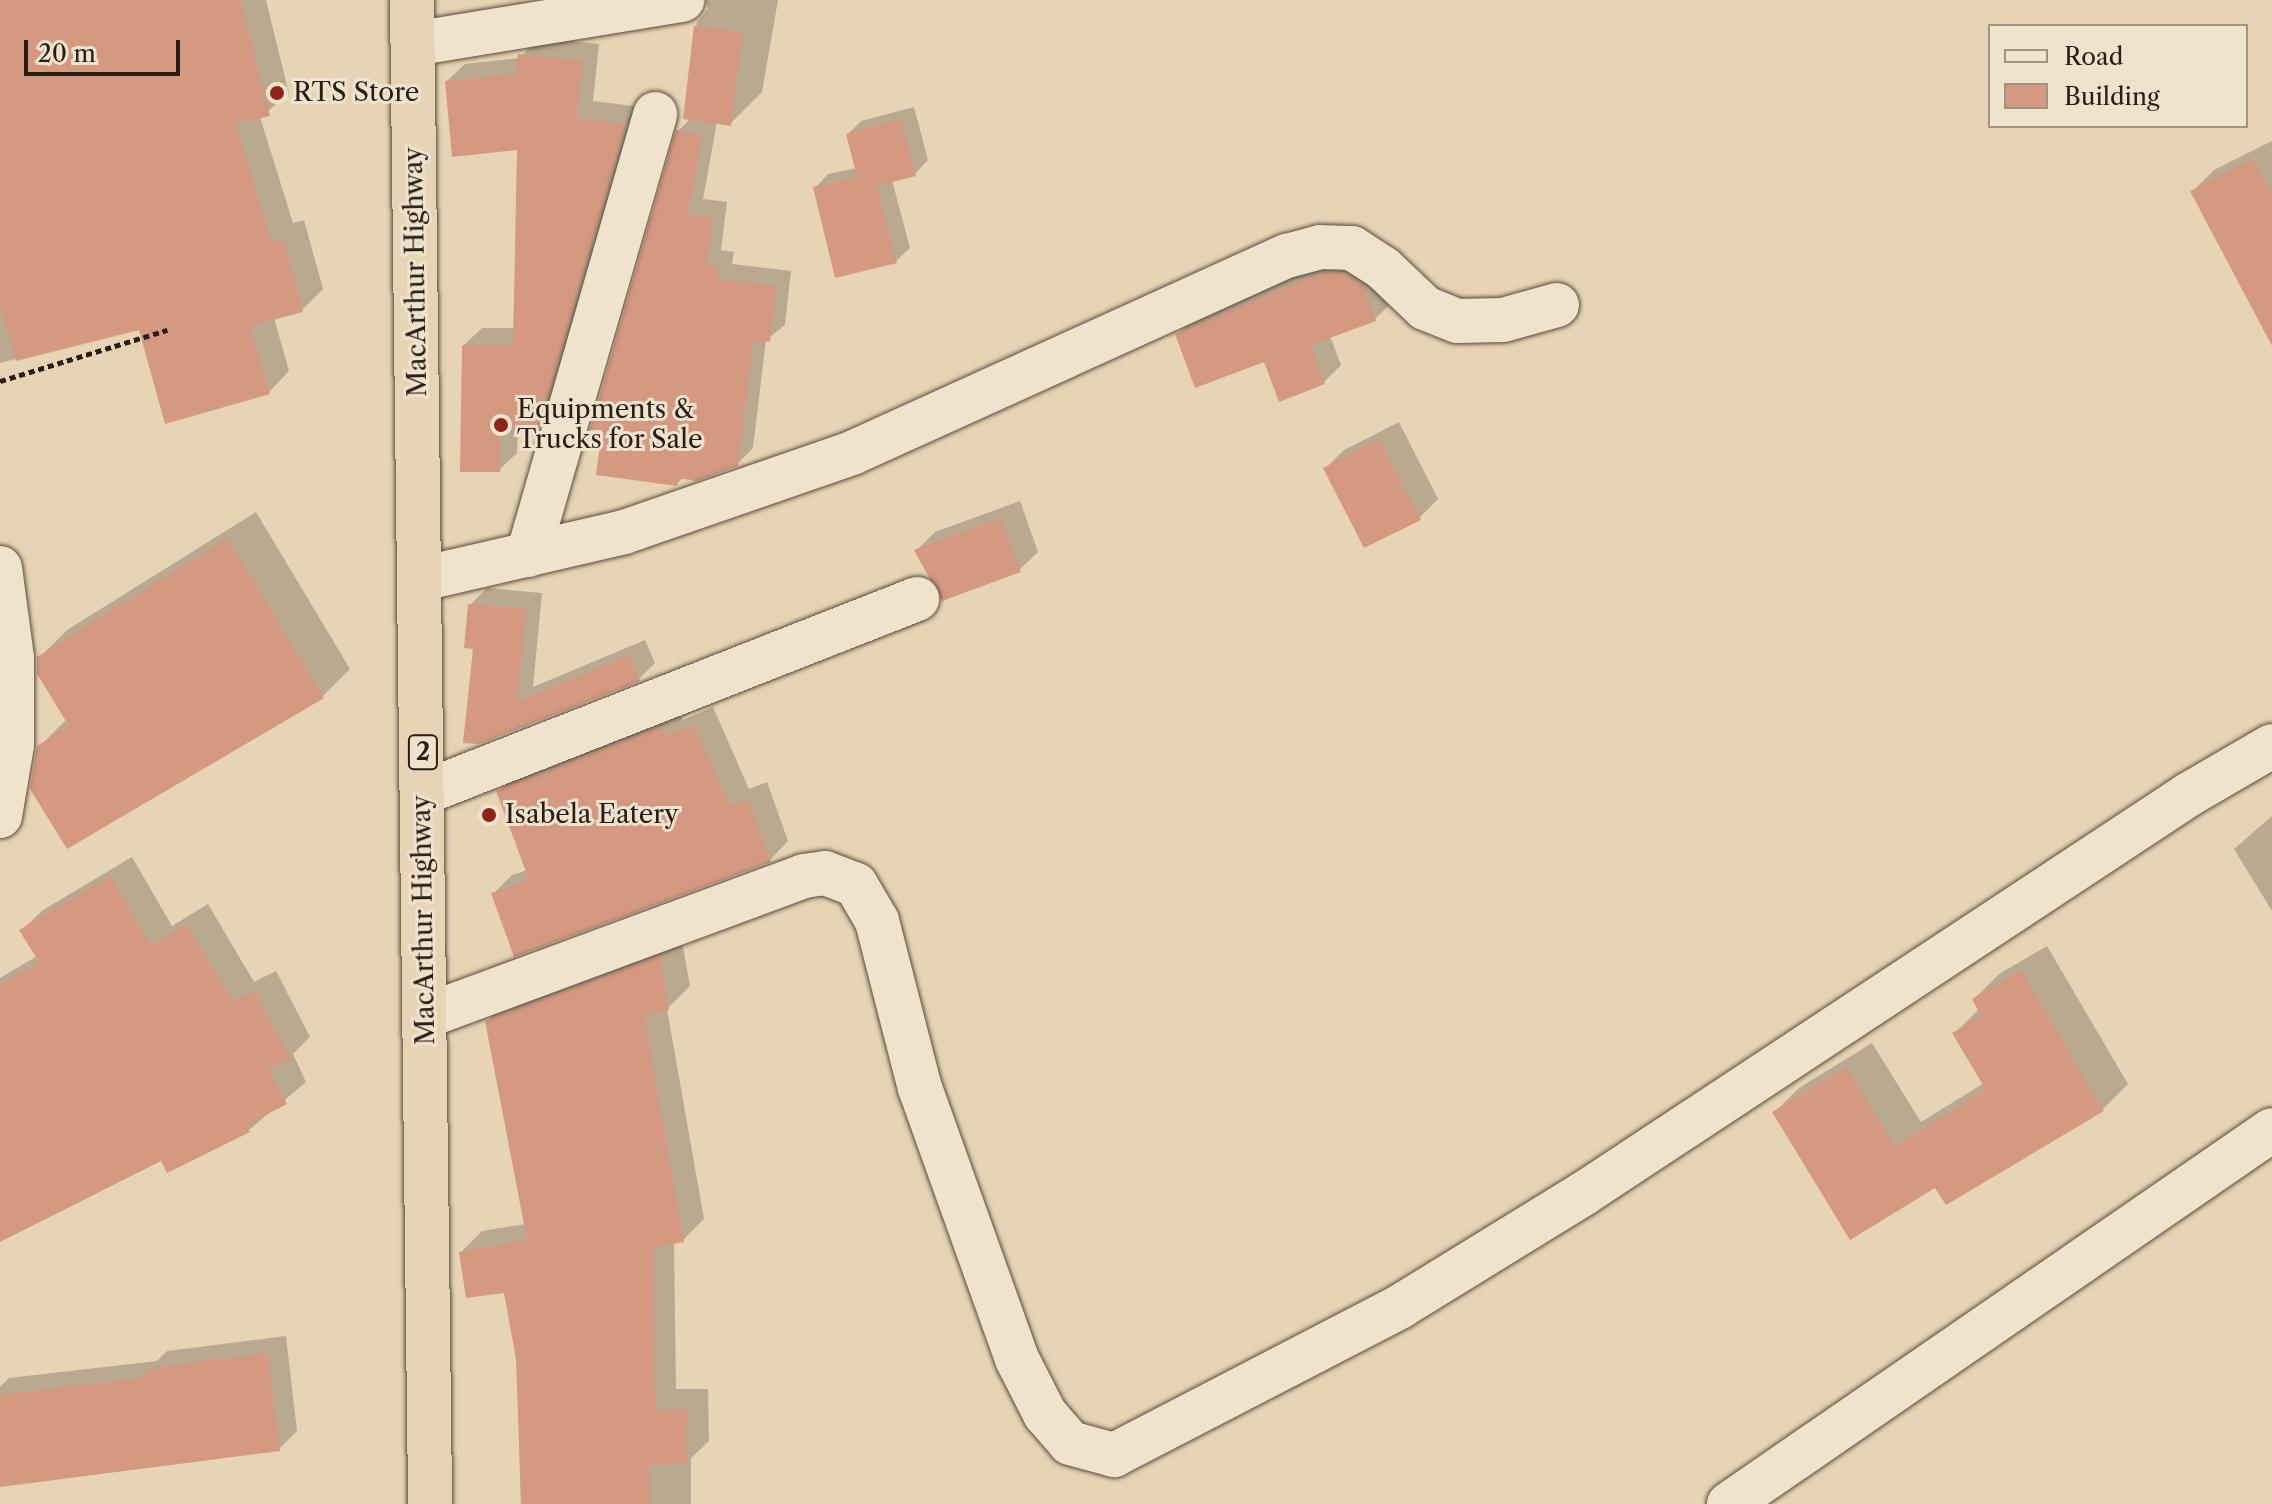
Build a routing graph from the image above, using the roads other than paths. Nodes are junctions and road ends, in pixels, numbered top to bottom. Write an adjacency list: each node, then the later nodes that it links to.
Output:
1 (412, 0): 3 (highway, MacArthur Highway / 2)
2 (682, 0): 3 (street)
3 (413, 44): 8 (highway, MacArthur Highway / 2)
4 (655, 114): 6 (street)
5 (1557, 305): 6 (street)
6 (528, 555): 8 (street)
7 (0, 568): 12 (street)
8 (421, 579): 11 (highway, MacArthur Highway / 2)
9 (917, 599): 11 (street)
10 (2272, 746): 13 (street)
11 (423, 793): 13 (highway, MacArthur Highway / 2)
12 (0, 816)
13 (426, 1016): 15 (highway, MacArthur Highway / 2)
14 (2272, 1130): 16 (street)
15 (430, 1504)
16 (1729, 1504)

